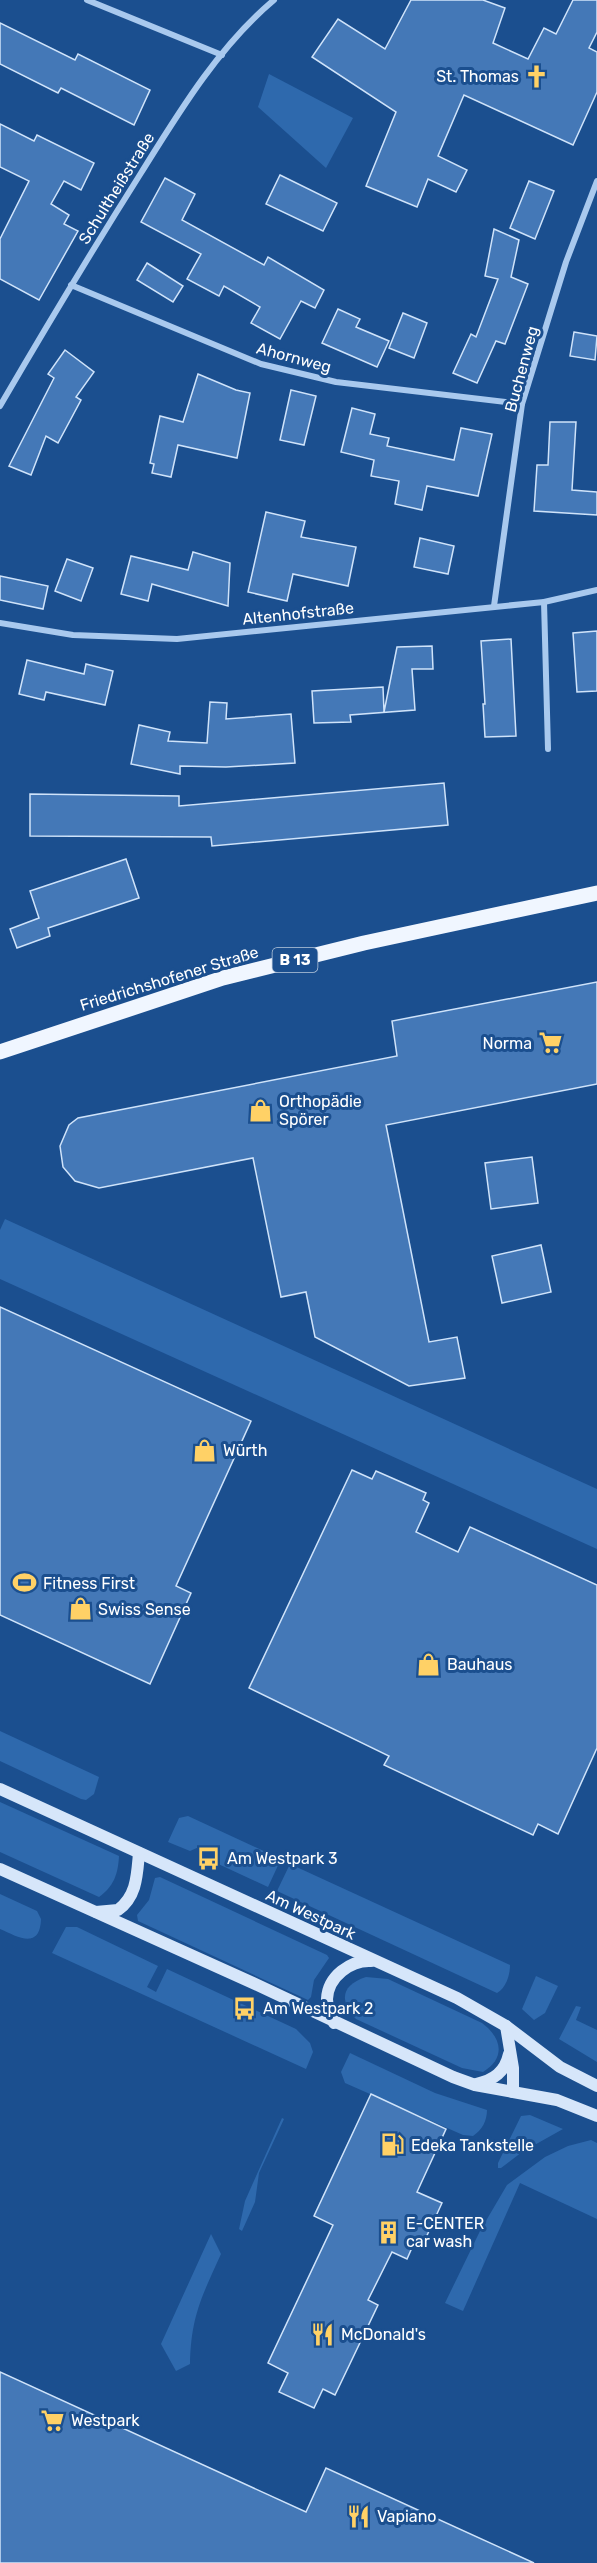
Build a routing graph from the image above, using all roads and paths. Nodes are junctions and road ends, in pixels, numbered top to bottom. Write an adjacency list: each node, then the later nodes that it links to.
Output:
1 (87, 0): 3 (street)
2 (274, 0): 3 (street, Schultheißstraße)
3 (222, 55): 5 (street, Schultheißstraße)
4 (597, 181): 6 (street, Buchenweg)
5 (71, 285): 6 (street, Ahornweg); 7 (street, Schultheißstraße)
6 (522, 404): 10 (street, Buchenweg)
7 (0, 406)
8 (597, 590): 9 (street, Altenhofstraße)
9 (544, 602): 10 (street, Altenhofstraße); 12 (street)
10 (494, 606): 11 (street, Altenhofstraße)
11 (0, 623)
12 (548, 749)
13 (597, 893): 14 (main road, Friedrichshofener Straße / B 13)
14 (0, 1052)
15 (0, 1789): 16 (main road, Am Westpark)
16 (139, 1853): 18 (main road); 19 (main road, Am Westpark)
17 (0, 1869): 18 (main road)
18 (92, 1912): 20 (main road)
19 (372, 1960): 20 (main road); 21 (main road, Am Westpark)
20 (334, 2023): 23 (main road)
21 (506, 2026): 22 (main road); 24 (main road, Am Westpark)
22 (510, 2045): 23 (main road); 25 (main road)
23 (475, 2085): 25 (main road)
24 (597, 2086)
25 (513, 2092): 26 (main road)
26 (597, 2116)

